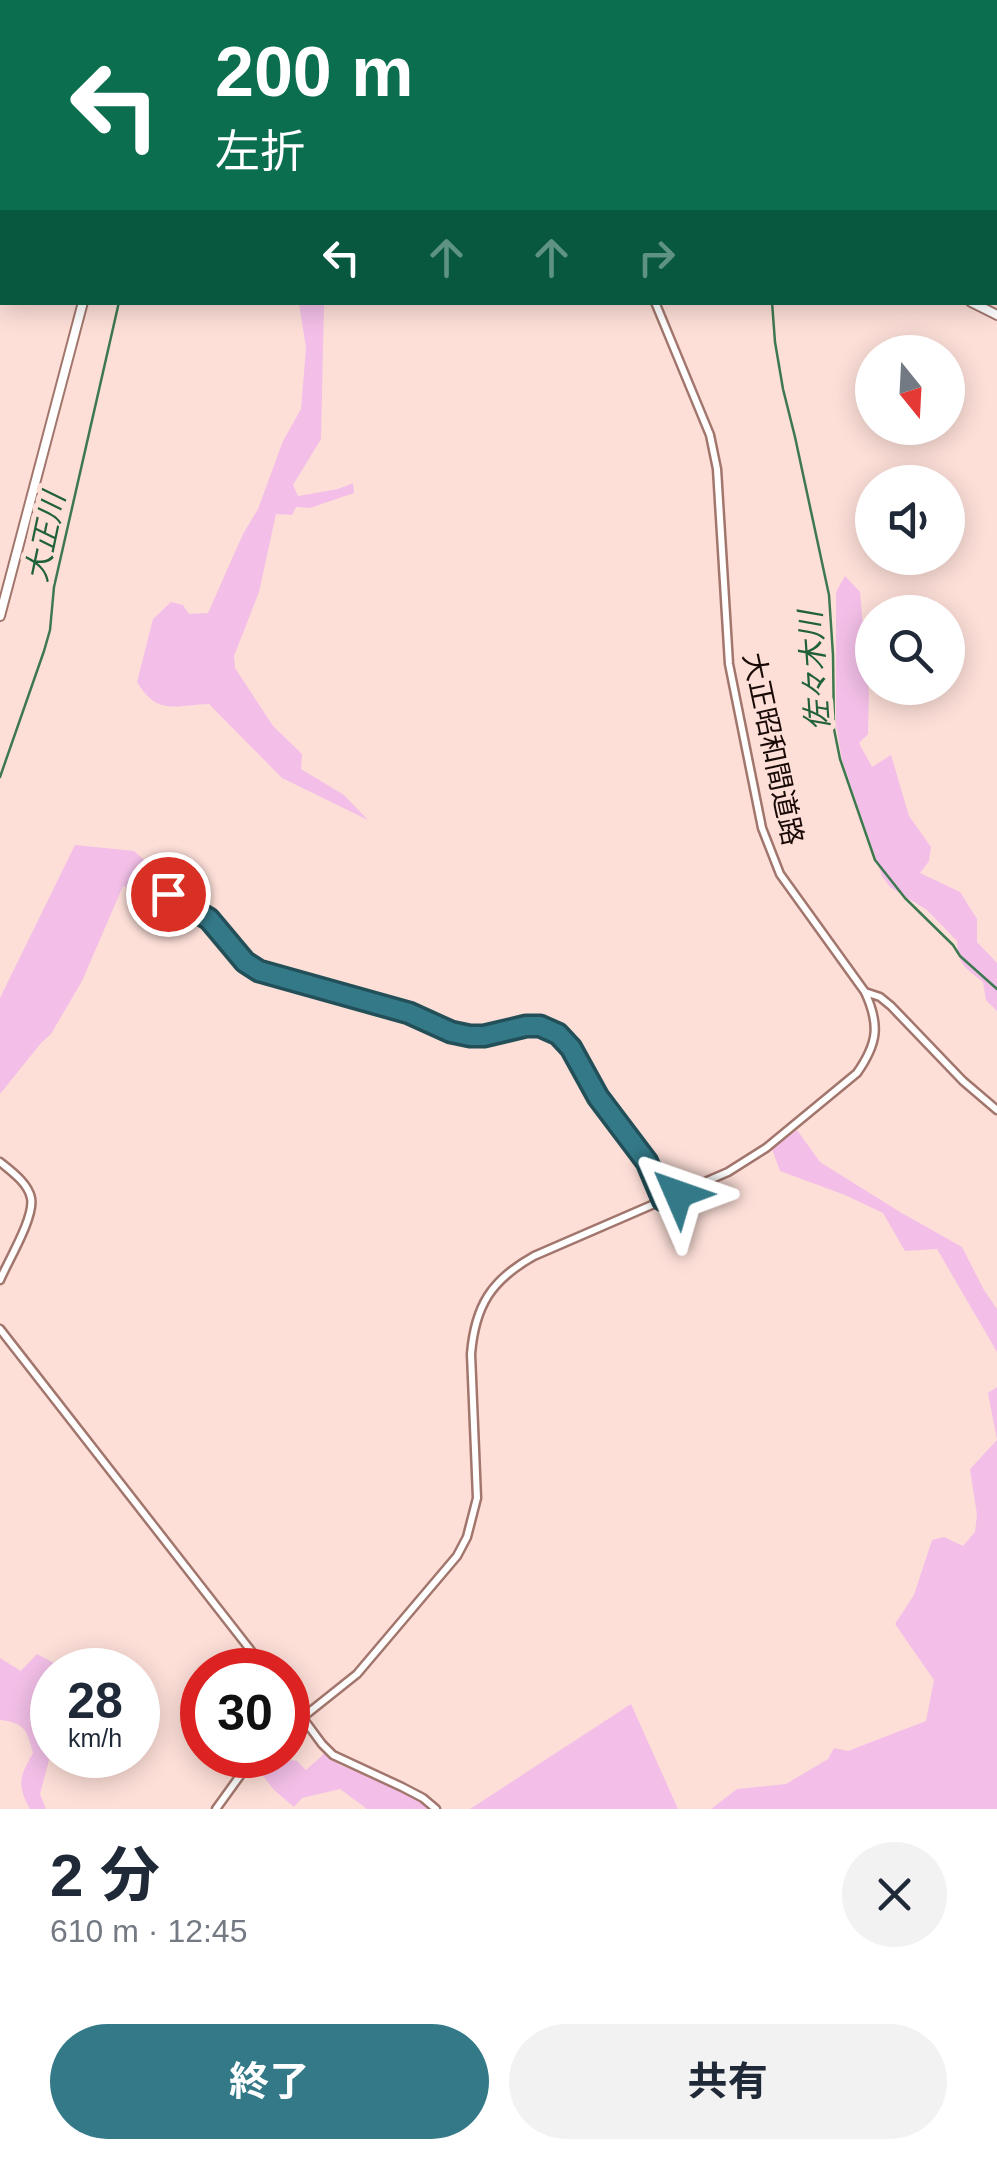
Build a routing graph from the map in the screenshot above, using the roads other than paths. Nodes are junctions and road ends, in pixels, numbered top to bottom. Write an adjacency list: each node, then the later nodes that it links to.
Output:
1 (82, 305): 3 (street)
2 (657, 305): 5 (street, 大正昭和間道路)
3 (0, 616)
4 (168, 894): 8 (street)
5 (865, 992): 6 (street); 8 (street, 大正昭和間道路)
6 (997, 1110)
7 (0, 1162): 9 (street)
8 (663, 1200): 12 (street, 大正昭和間道路)
9 (0, 1280)
10 (0, 1329): 11 (street)
11 (249, 1648)
12 (310, 1712)
13 (310, 1727): 16 (street)
14 (238, 1778): 15 (street)
15 (216, 1809)
16 (436, 1809)

